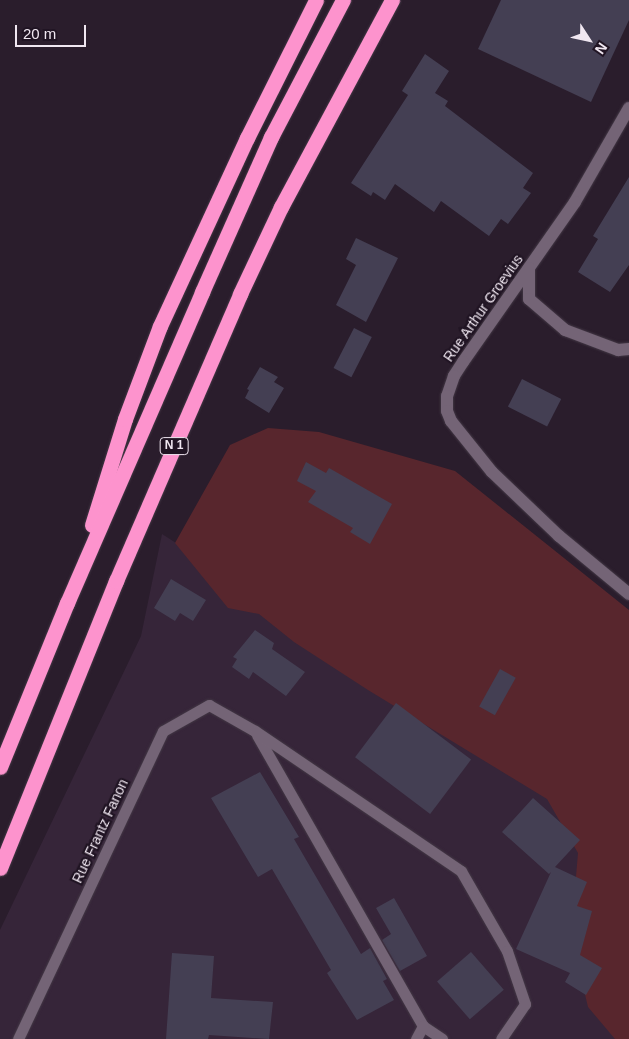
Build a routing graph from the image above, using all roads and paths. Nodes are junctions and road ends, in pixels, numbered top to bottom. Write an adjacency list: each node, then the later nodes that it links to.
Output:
1 (316, 0): 10 (highway)
2 (343, 0): 10 (highway, N 1)
3 (392, 0): 5 (highway, N 1)
4 (398, 0): 5 (highway)
5 (366, 50): 13 (highway, N 1)
6 (629, 108): 7 (street, Rue Arthur Groevius)
7 (529, 268): 8 (street); 9 (street, Rue Arthur Groevius)
8 (629, 349)
9 (629, 594)
10 (67, 603): 12 (highway, N 1)
11 (255, 731): 14 (lane); 15 (lane, Rue Frantz Fanon); 18 (lane, Rue Frantz Fanon)
12 (0, 767)
13 (0, 868)
14 (423, 1026): 16 (lane); 17 (lane)
15 (18, 1039)
16 (416, 1039)
17 (442, 1039)
18 (501, 1039)

